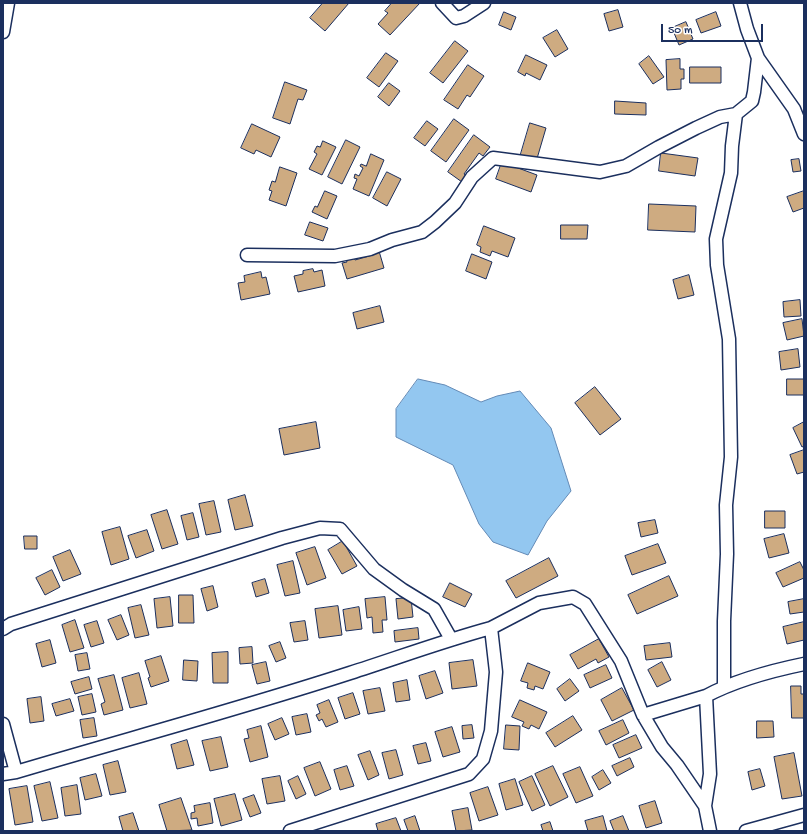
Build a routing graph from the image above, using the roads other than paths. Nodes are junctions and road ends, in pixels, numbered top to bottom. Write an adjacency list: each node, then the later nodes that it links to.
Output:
1 (8, 3): 5 (street)
2 (442, 3): 3 (street)
3 (484, 3)
4 (740, 3): 6 (street)
5 (3, 32)
6 (758, 58): 7 (street); 8 (street)
7 (799, 108): 9 (street)
8 (736, 114): 10 (street); 15 (street)
9 (804, 134)
10 (247, 255)
11 (491, 628): 13 (street); 17 (street); 24 (street)
12 (3, 629): 13 (street)
13 (451, 639): 19 (street)
14 (804, 664): 15 (street)
15 (724, 686): 16 (street)
16 (706, 696): 17 (street); 21 (street)
17 (643, 715): 21 (street)
18 (3, 724): 19 (street)
19 (16, 772): 20 (street)
20 (3, 774)
21 (705, 806): 25 (street)
22 (804, 815): 23 (street)
23 (789, 826): 26 (street)
24 (290, 831)
25 (710, 831)
26 (746, 831)

